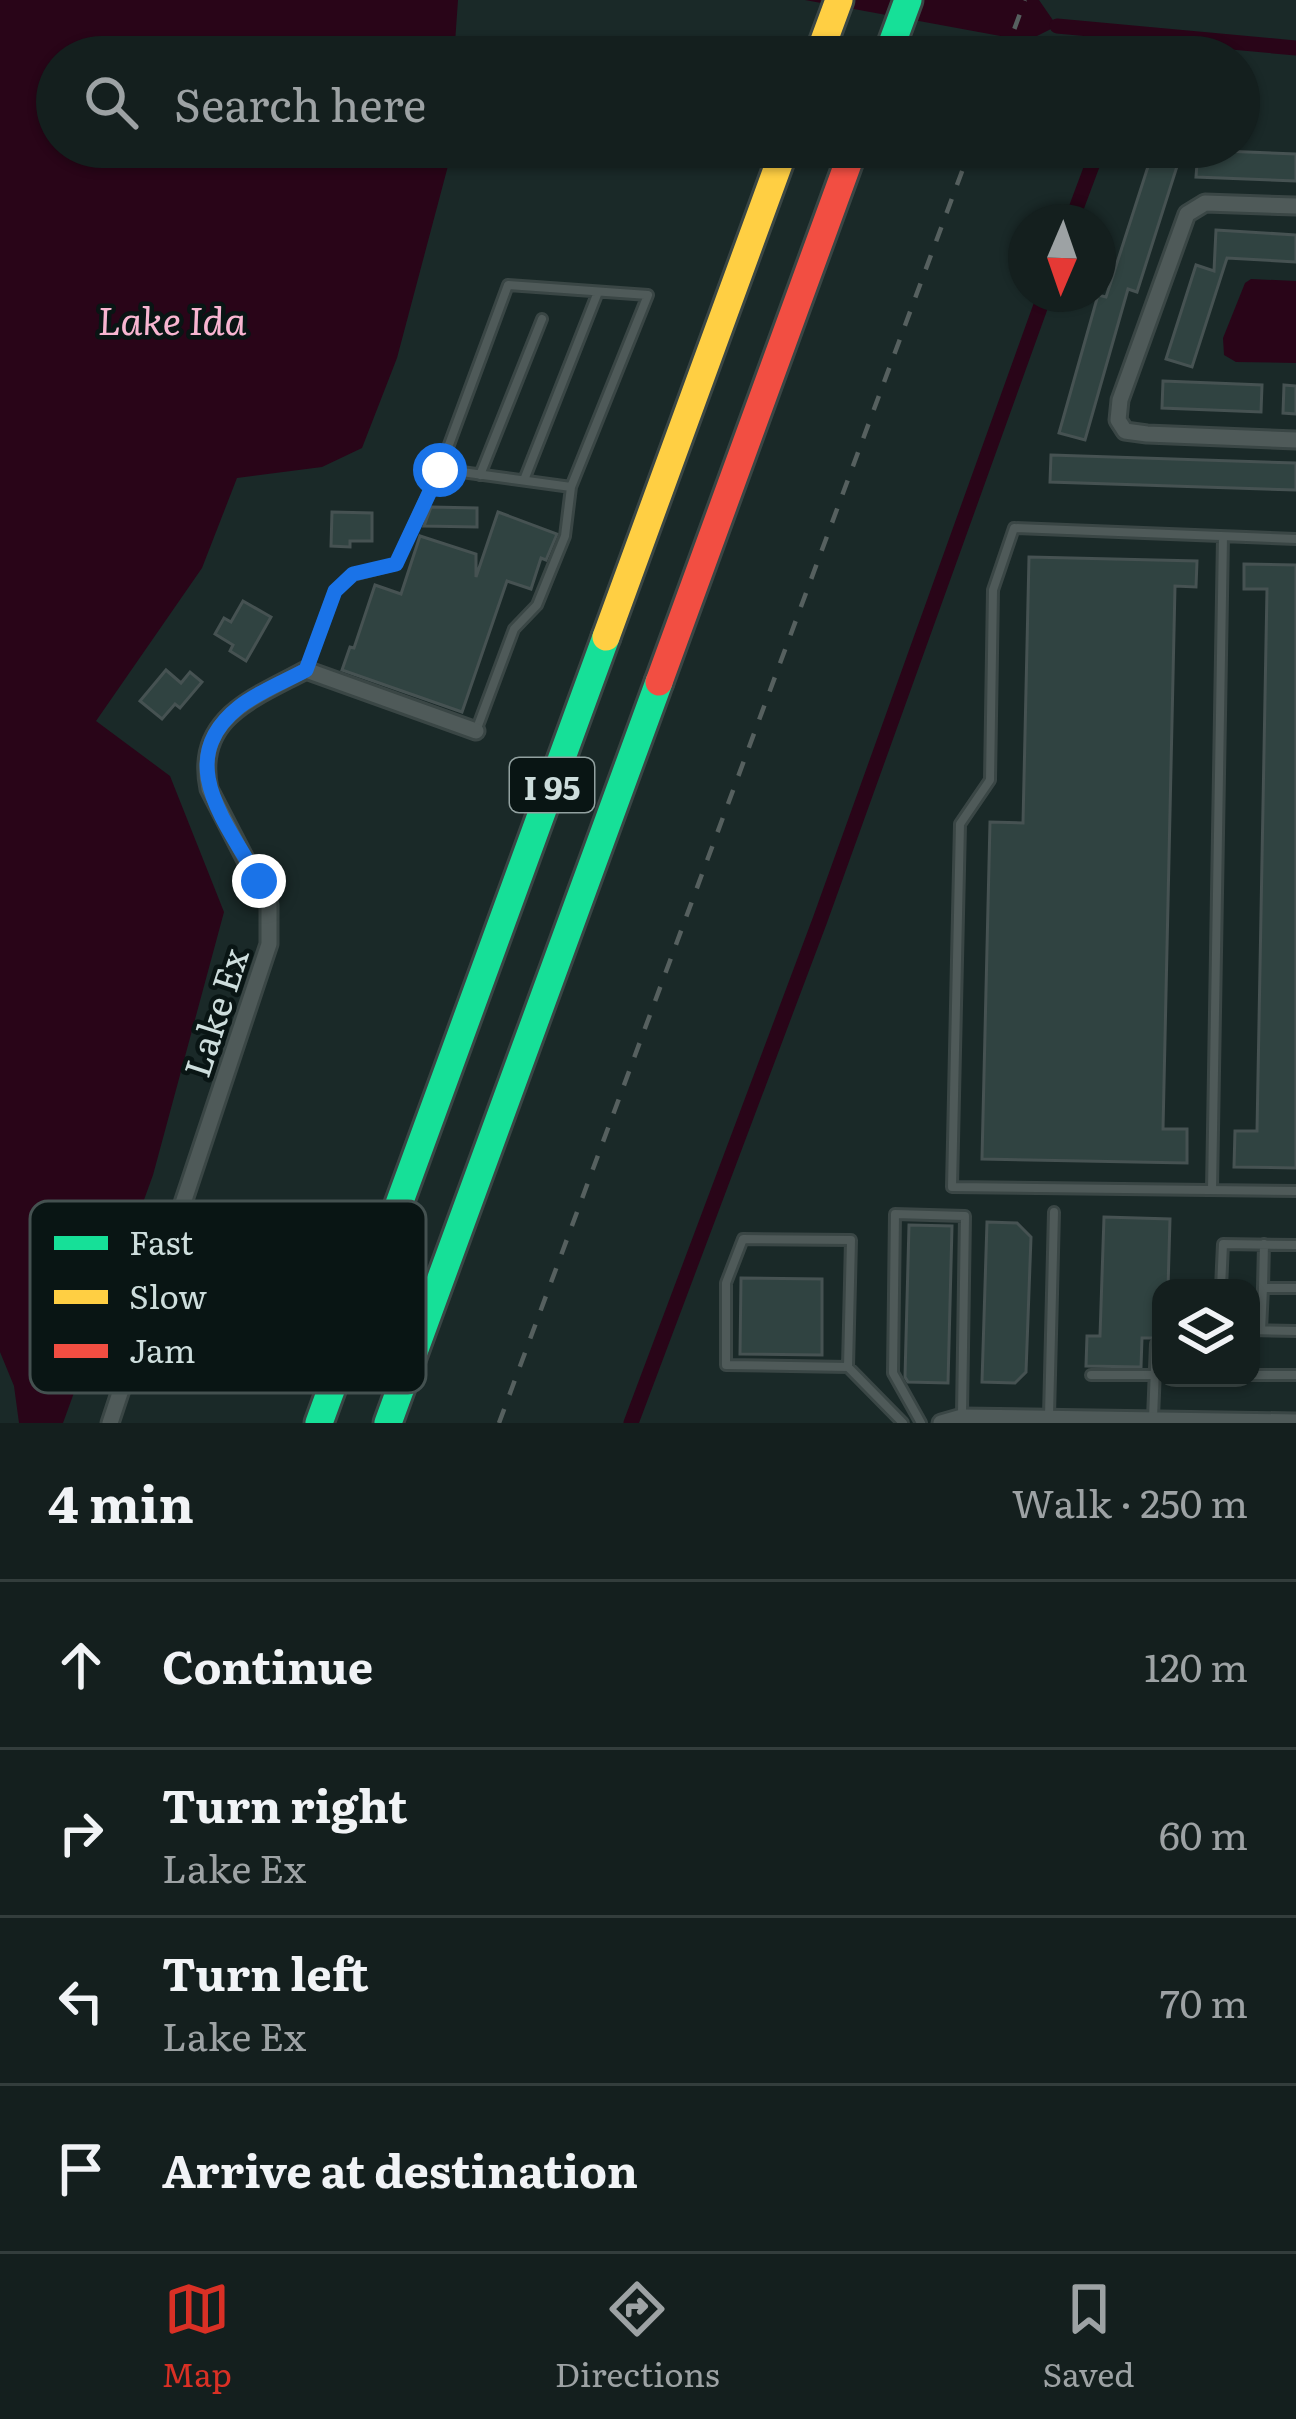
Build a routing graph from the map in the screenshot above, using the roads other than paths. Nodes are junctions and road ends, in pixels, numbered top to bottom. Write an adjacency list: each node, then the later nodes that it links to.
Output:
1 (839, 0): 3 (highway)
2 (908, 0): 4 (highway)
3 (826, 36)
4 (895, 36)
5 (777, 168): 22 (highway, I 95)
6 (846, 168): 30 (highway, I 95)
7 (1296, 206): 10 (street)
8 (598, 291): 11 (lane); 13 (lane); 14 (lane)
9 (542, 319): 12 (lane)
10 (1296, 440)
11 (440, 470): 12 (lane); 17 (lane)
12 (480, 475): 13 (lane)
13 (524, 481): 14 (lane)
14 (571, 487): 18 (lane)
15 (1222, 537): 16 (lane); 19 (lane); 19 (lane)
16 (1296, 539)
17 (306, 670): 18 (street); 21 (street, Lake Ex)
18 (476, 731)
19 (1212, 1190): 20 (lane)
20 (1296, 1191)
21 (184, 1201)
22 (400, 1201)
23 (1054, 1212): 43 (lane)
24 (1264, 1244): 25 (lane); 26 (lane); 27 (lane)
25 (1296, 1245)
26 (1221, 1279)
27 (1263, 1288): 28 (lane); 29 (lane)
28 (1296, 1288)
29 (1260, 1306)
30 (426, 1319)
31 (1260, 1330): 32 (lane)
32 (1296, 1331)
33 (848, 1366): 33 (lane); 52 (lane)
34 (1091, 1375): 35 (lane)
35 (1152, 1375)
36 (1260, 1375): 37 (lane)
37 (1296, 1375)
38 (1157, 1387): 45 (lane)
39 (120, 1393): 49 (street, Lake Ex)
40 (330, 1393): 50 (highway, I 95)
41 (399, 1393): 51 (highway, I 95)
42 (962, 1417): 43 (street); 46 (street); 53 (lane)
43 (1049, 1420): 44 (street)
44 (1092, 1421): 45 (street)
45 (1163, 1421): 47 (street)
46 (942, 1422)
47 (1203, 1422): 48 (street)
48 (1289, 1422)
49 (110, 1423)
50 (319, 1423)
51 (388, 1423)
52 (903, 1423)
53 (921, 1423)

